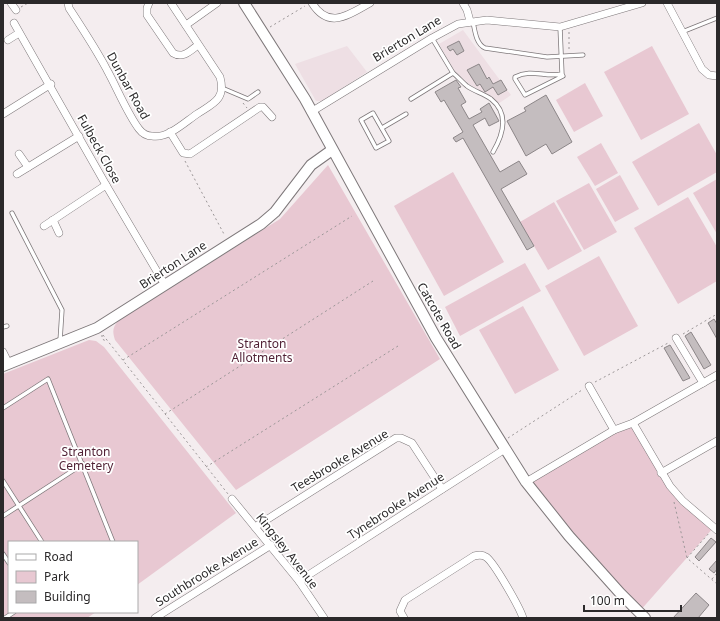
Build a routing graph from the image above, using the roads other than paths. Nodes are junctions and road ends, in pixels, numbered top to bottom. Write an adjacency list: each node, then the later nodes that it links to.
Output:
1 (11, 3): 12 (street)
2 (68, 3): 37 (street, Dunbar Road)
3 (149, 3): 22 (street)
4 (171, 3): 16 (street)
5 (217, 3): 16 (street)
6 (244, 3): 32 (street, Catcote Road)
7 (312, 3): 8 (street)
8 (370, 3)
9 (463, 3): 14 (street)
10 (642, 3): 17 (street, Brierton Lane)
11 (667, 3): 18 (street)
12 (16, 10)
13 (717, 18): 18 (lane)
14 (471, 21): 17 (street, Brierton Lane); 20 (street, Brierton Lane); 24 (lane)
15 (14, 23): 19 (street, Fulbeck Close)
16 (186, 25): 22 (street)
17 (560, 27): 24 (lane)
18 (681, 32): 27 (street)
19 (19, 33): 21 (street); 28 (street, Fulbeck Close)
20 (432, 38): 25 (lane); 32 (street, Brierton Lane)
21 (8, 40)
22 (198, 45): 29 (street)
23 (583, 55): 24 (lane)
24 (562, 56): 26 (lane)
25 (453, 73): 31 (lane); 40 (lane)
26 (562, 74): 26 (lane)
27 (717, 76)
28 (51, 84): 33 (street); 38 (street, Fulbeck Close)
29 (222, 88): 30 (lane); 37 (street, Dunbar Road)
30 (258, 92)
31 (411, 98)
32 (311, 112): 39 (street, Catcote Road)
33 (3, 114)
34 (406, 114): 36 (lane)
35 (272, 117): 37 (street)
36 (382, 128): 36 (lane)
37 (170, 132)
38 (79, 136): 42 (street); 44 (street, Fulbeck Close)
39 (332, 150): 49 (street, Brierton Lane); 61 (street, Catcote Road)
40 (493, 152)
41 (19, 154): 42 (street)
42 (28, 167): 43 (street)
43 (17, 174)
44 (106, 185): 46 (street); 49 (street, Fulbeck Close)
45 (12, 214): 51 (lane)
46 (53, 220): 47 (street); 48 (street)
47 (44, 226)
48 (59, 233)
49 (166, 285): 51 (street, Brierton Lane)
50 (676, 338): 55 (street)
51 (60, 344): 53 (street, Brierton Lane)
52 (3, 352): 53 (street)
53 (6, 365)
54 (717, 375): 55 (street)
55 (703, 383): 58 (street)
56 (589, 386): 59 (street)
57 (3, 408): 62 (lane)
58 (633, 423): 59 (street); 63 (street)
59 (614, 430): 65 (street)
60 (716, 443): 63 (street)
61 (505, 449): 65 (street, Catcote Road); 66 (street, Tynebrooke Avenue)
62 (83, 464): 68 (lane); 73 (lane)
63 (661, 473): 71 (street)
64 (3, 481): 68 (lane)
65 (526, 482): 80 (street, Catcote Road)
66 (442, 489): 70 (street, Teesbrooke Avenue); 75 (street, Tynebrooke Avenue)
67 (230, 497): 70 (street, Kingsley Avenue)
68 (18, 506): 69 (lane); 72 (lane)
69 (3, 516)
70 (255, 527): 74 (street, Kingsley Avenue)
71 (715, 528)
72 (41, 541)
73 (113, 541)
74 (271, 545): 75 (street, Kingsley Avenue); 76 (street, Southbrooke Avenue)
75 (299, 581): 77 (street, Kingsley Avenue)
76 (155, 618)
77 (324, 618)
78 (404, 618): 79 (street)
79 (523, 618)
80 (645, 618)

